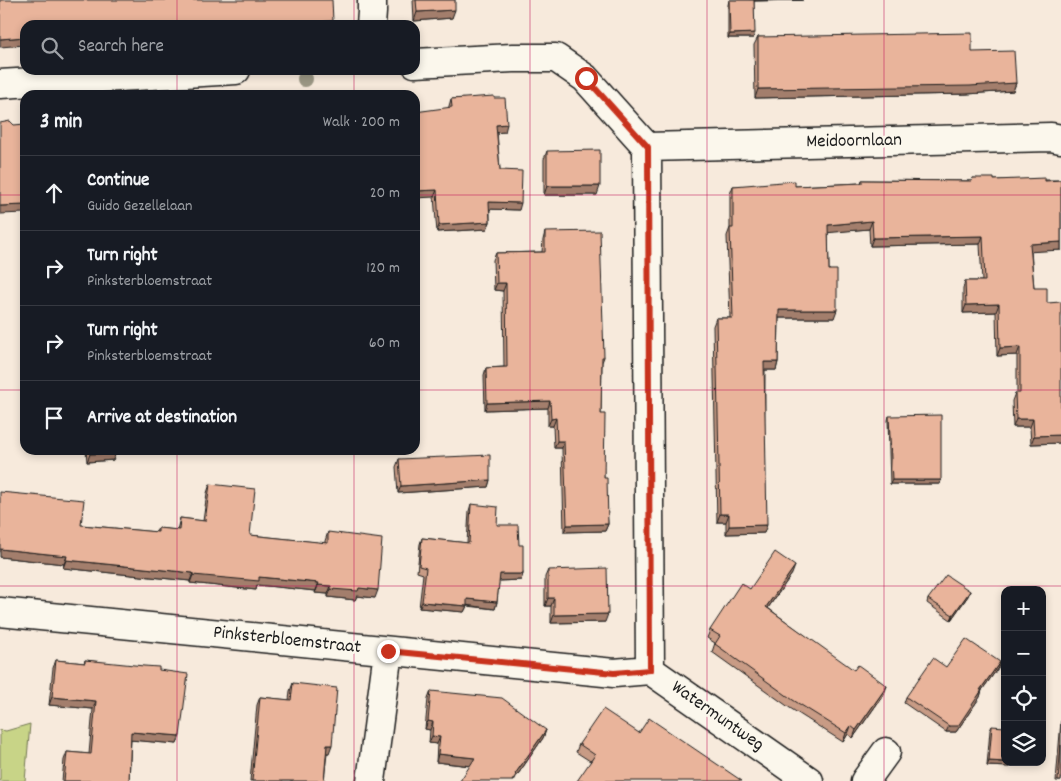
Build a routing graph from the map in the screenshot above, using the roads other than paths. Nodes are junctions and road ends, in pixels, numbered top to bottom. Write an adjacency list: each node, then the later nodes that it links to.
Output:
1 (372, 0): 2 (street)
2 (371, 20)
3 (420, 63): 7 (street)
4 (152, 75): 5 (street)
5 (0, 84)
6 (1061, 139): 7 (street, Meidoornlaan)
7 (648, 147): 10 (street)
8 (0, 612): 9 (street, Pinksterbloemstraat)
9 (388, 651): 10 (street, Pinksterbloemstraat); 12 (street)
10 (650, 670): 13 (street, Watermuntweg)
11 (886, 752): 14 (street)
12 (371, 781)
13 (809, 781)
14 (865, 781)

